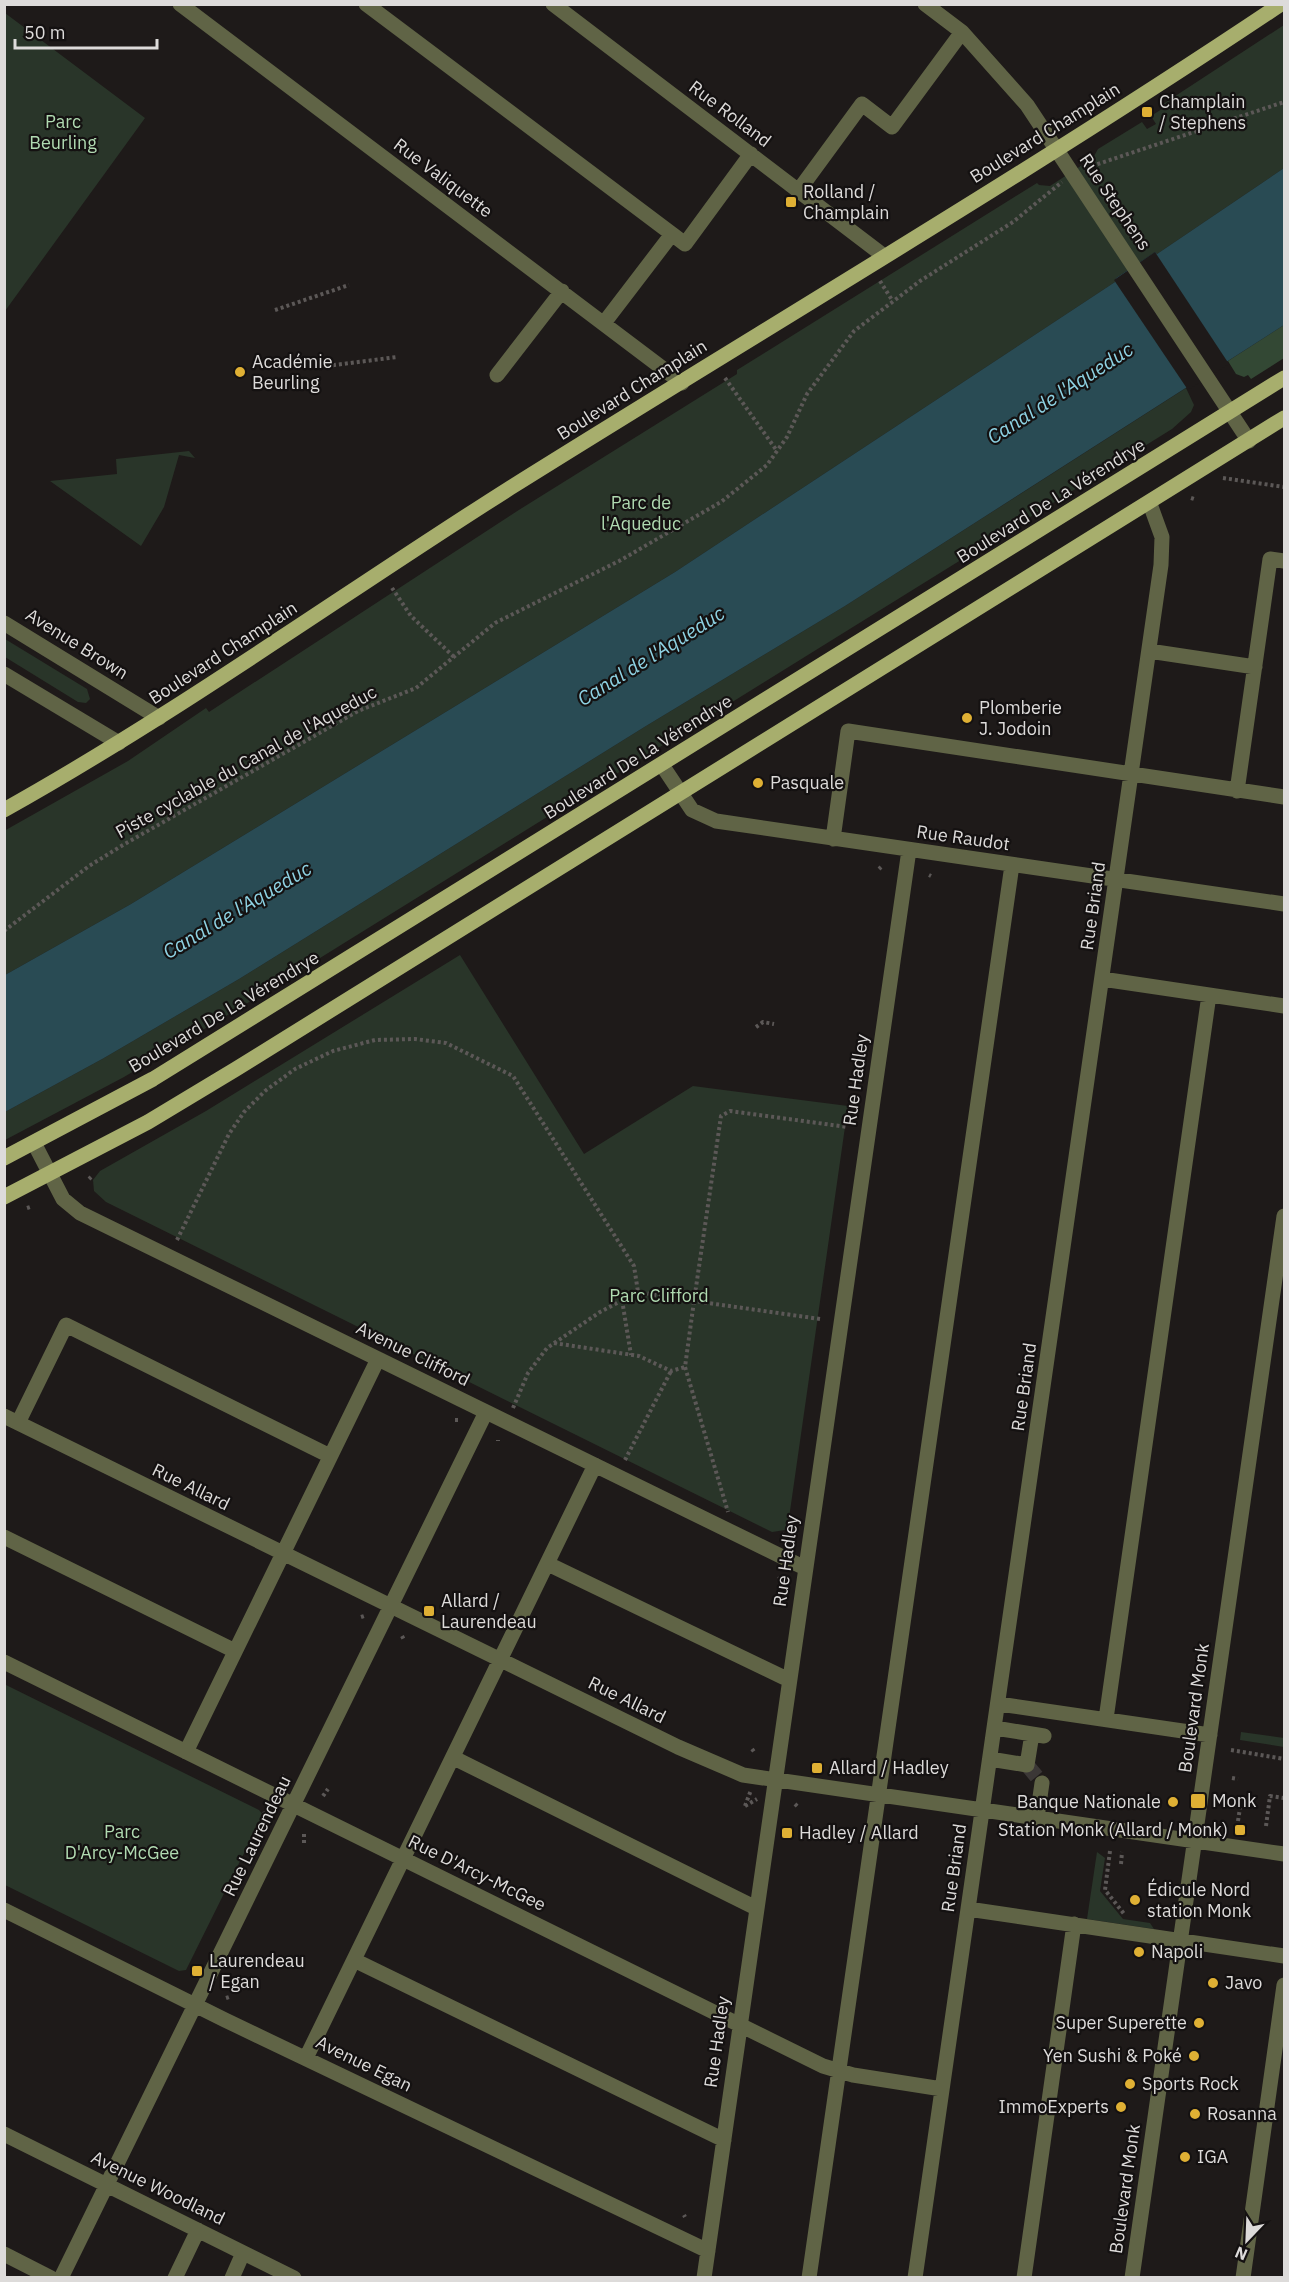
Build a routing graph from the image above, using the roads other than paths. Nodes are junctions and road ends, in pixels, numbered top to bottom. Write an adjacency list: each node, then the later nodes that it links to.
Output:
1 (180, 4): 12 (street, Rue Valiquette)
2 (366, 4): 10 (street)
3 (552, 4): 8 (street, Rue Rolland)
4 (925, 4): 6 (street, Rue Stephens)
5 (1281, 4): 7 (main road, Boulevard Champlain)
6 (962, 32): 7 (street, Rue Stephens); 9 (street)
7 (1057, 150): 11 (main road, Boulevard Champlain); 17 (street, Rue Stephens)
8 (751, 154): 9 (street, Rue Rolland); 10 (street)
9 (799, 190): 11 (street, Rue Rolland)
10 (672, 234): 13 (street)
11 (884, 256): 16 (main road, Boulevard Champlain)
12 (562, 291): 13 (street, Rue Valiquette); 14 (street)
13 (604, 323): 16 (street, Rue Valiquette)
14 (498, 375)
15 (1284, 378): 17 (main road, Boulevard De La Vérendrye)
16 (682, 383): 26 (main road, Boulevard Champlain)
17 (1231, 412): 19 (street, Rue Stephens); 28 (main road, Boulevard De La Vérendrye)
18 (1284, 418): 19 (main road)
19 (1249, 441): 20 (main road)
20 (1150, 504): 23 (street, Rue Briand); 31 (main road)
21 (1284, 561): 24 (street)
22 (4, 623): 26 (street, Avenue Brown)
23 (1149, 651): 24 (street); 29 (street, Rue Briand)
24 (1255, 667): 30 (street)
25 (4, 674): 27 (street)
26 (159, 718): 27 (main road, Boulevard Champlain)
27 (119, 743): 33 (main road, Boulevard Champlain)
28 (662, 765): 31 (street, Rue Raudot); 42 (main road, Boulevard De La Vérendrye)
29 (1131, 774): 30 (street); 34 (street); 37 (street, Rue Briand)
30 (1237, 791): 32 (street)
31 (680, 793): 34 (street, Rue Raudot); 44 (main road)
32 (1284, 797)
33 (4, 810)
34 (833, 838): 35 (street, Rue Raudot)
35 (909, 850): 36 (street, Rue Raudot); 55 (street, Rue Hadley)
36 (1012, 865): 37 (street, Rue Raudot); 70 (street)
37 (1118, 880): 38 (street, Rue Raudot); 39 (street, Rue Briand)
38 (1284, 904)
39 (1102, 979): 40 (street); 61 (street, Rue Briand)
40 (1209, 995): 41 (street); 62 (street)
41 (1284, 1006)
42 (34, 1143): 43 (main road, Boulevard De La Vérendrye); 44 (street, Avenue Clifford)
43 (4, 1158)
44 (50, 1174): 45 (main road); 47 (street, Avenue Clifford)
45 (4, 1197)
46 (1284, 1216): 64 (street, Boulevard Monk)
47 (378, 1359): 48 (street, Avenue Clifford); 50 (street)
48 (486, 1412): 51 (street, Avenue Clifford); 56 (street, Rue Laurendeau)
49 (11, 1420): 50 (street); 53 (street, Rue Allard)
50 (330, 1456): 53 (street)
51 (595, 1466): 54 (street); 55 (street, Avenue Clifford)
52 (4, 1538): 57 (street)
53 (282, 1554): 56 (street, Rue Allard); 57 (street)
54 (548, 1564): 58 (street); 60 (street)
55 (805, 1568): 60 (street, Rue Hadley)
56 (392, 1608): 58 (street, Rue Allard); 71 (street, Rue Laurendeau)
57 (235, 1651): 65 (street)
58 (501, 1661): 66 (street); 68 (street, Rue Allard)
59 (4, 1662): 65 (street, Rue D'Arcy-McGee)
60 (789, 1680): 68 (street, Rue Hadley)
61 (999, 1704): 62 (street); 63 (street, Rue Briand)
62 (1106, 1719): 64 (street)
63 (994, 1728): 67 (street, Rue Briand); 67 (street)
64 (1210, 1735): 74 (street, Boulevard Monk)
65 (186, 1752): 71 (street, Rue D'Arcy-McGee)
66 (454, 1758): 76 (street); 77 (street)
67 (990, 1759): 72 (street, Rue Briand)
68 (774, 1779): 70 (street, Rue Allard); 77 (street, Rue Hadley)
69 (1042, 1783): 73 (street)
70 (878, 1794): 72 (street, Rue Allard); 88 (street)
71 (294, 1805): 76 (street, Rue D'Arcy-McGee); 85 (street, Rue Laurendeau)
72 (982, 1809): 73 (street, Rue Allard); 78 (street, Rue Briand)
73 (1037, 1818): 74 (street, Rue Allard)
74 (1195, 1841): 75 (street, Rue Allard); 81 (street, Boulevard Monk)
75 (1284, 1854)
76 (404, 1859): 83 (street); 86 (street, Rue D'Arcy-McGee)
77 (756, 1908): 86 (street, Rue Hadley)
78 (968, 1909): 80 (street); 89 (street, Rue Briand)
79 (4, 1910): 85 (street, Avenue Egan)
80 (1074, 1924): 81 (street); 105 (street)
81 (1181, 1940): 82 (street); 106 (street, Boulevard Monk)
82 (1284, 1956)
83 (354, 1960): 87 (street); 91 (street)
84 (1284, 1985): 107 (street)
85 (196, 2005): 87 (street, Avenue Egan); 92 (street, Rue Laurendeau)
86 (740, 2025): 88 (street, Rue D'Arcy-McGee); 91 (street, Rue Hadley)
87 (306, 2058): 94 (street, Avenue Egan)
88 (839, 2072): 89 (street, Rue D'Arcy-McGee); 103 (street)
89 (942, 2089): 104 (street, Rue Briand)
90 (4, 2134): 92 (street, Avenue Woodland)
91 (724, 2140): 94 (street, Rue Hadley)
92 (107, 2185): 93 (street, Avenue Woodland); 98 (street, Rue Laurendeau)
93 (198, 2230): 95 (street, Avenue Woodland); 99 (street)
94 (708, 2251): 102 (street, Rue Hadley)
95 (243, 2253): 100 (street); 101 (street, Avenue Woodland)
96 (4, 2254): 97 (street)
97 (51, 2277)
98 (62, 2277)
99 (175, 2277)
100 (232, 2277)
101 (294, 2277)
102 (704, 2277)
103 (809, 2277)
104 (915, 2277)
105 (1024, 2277)
106 (1132, 2277)
107 (1243, 2277)

